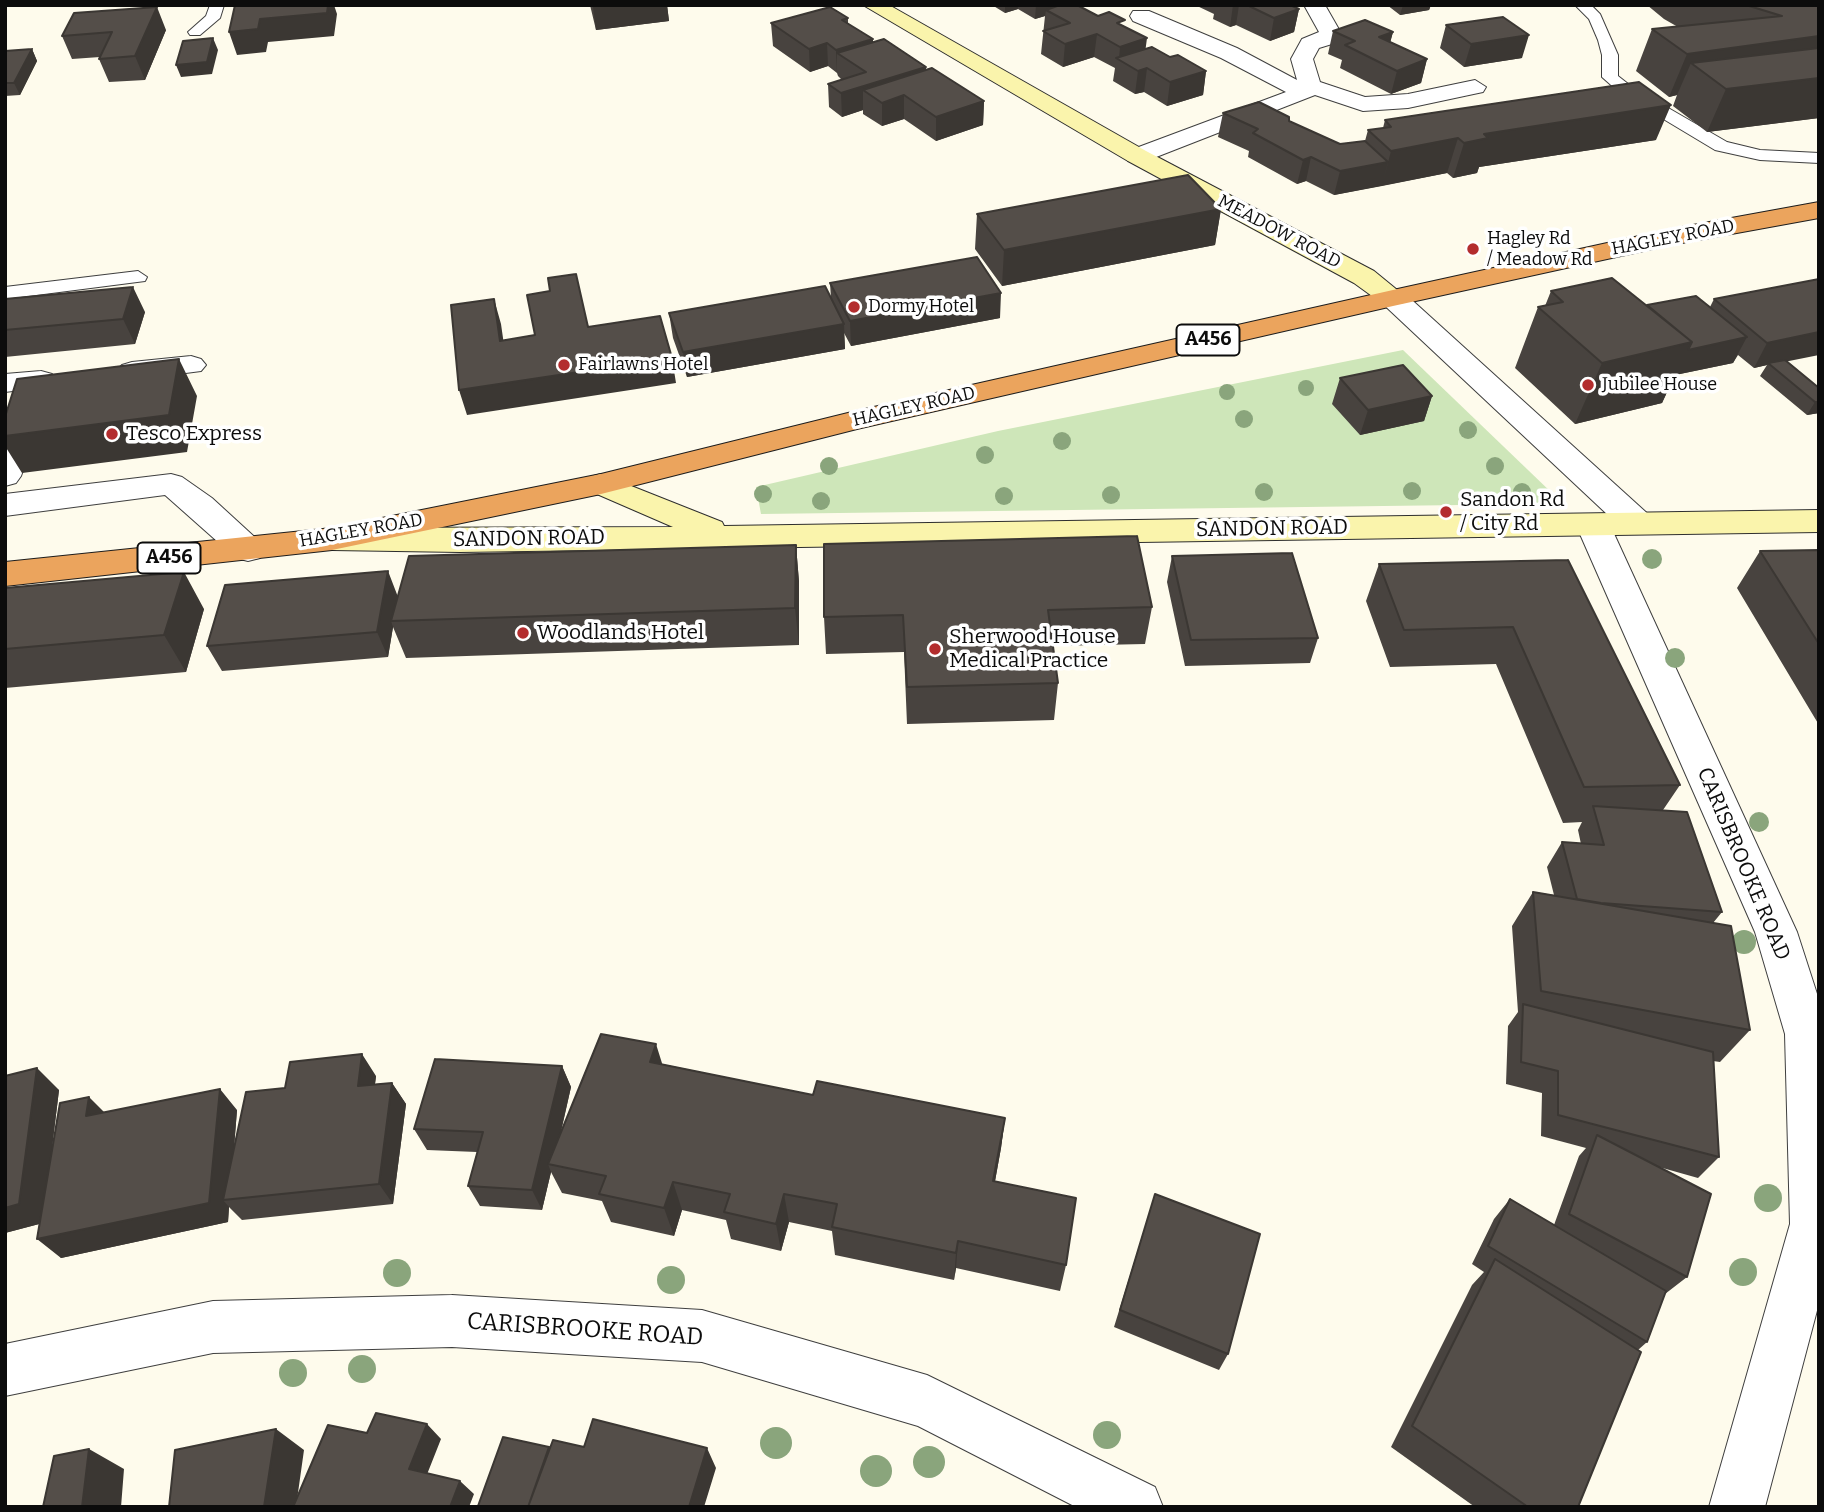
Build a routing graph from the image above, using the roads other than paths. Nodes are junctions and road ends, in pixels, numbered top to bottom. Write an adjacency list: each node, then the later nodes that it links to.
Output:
1 (217, 5): 6 (lane)
2 (873, 5): 9 (main road, MEADOW ROAD)
3 (1314, 5): 8 (street)
4 (1582, 5): 10 (lane)
5 (1141, 16): 8 (street)
6 (195, 32)
7 (1475, 87): 8 (street)
8 (1307, 90): 9 (street)
9 (1137, 156): 14 (main road, MEADOW ROAD)
10 (1819, 158)
11 (1819, 210): 14 (highway, HAGLEY ROAD / A456)
12 (138, 277): 13 (lane)
13 (5, 293)
14 (1393, 298): 19 (highway, HAGLEY ROAD / A456); 22 (street, MEADOW ROAD)
15 (191, 365): 16 (street)
16 (109, 373)
17 (5, 383): 18 (street)
18 (5, 476)
19 (601, 484): 24 (main road, SANDON ROAD); 25 (highway, HAGLEY ROAD / A456)
20 (5, 505): 26 (street)
21 (1819, 521): 22 (main road, SANDON ROAD)
22 (1637, 523): 23 (main road, SANDON ROAD)
23 (1593, 525): 24 (main road, SANDON ROAD); 30 (street, CARISBROOKE ROAD)
24 (725, 537): 25 (main road, SANDON ROAD)
25 (332, 539): 26 (highway, HAGLEY ROAD / A456)
26 (248, 550): 27 (highway, HAGLEY ROAD / A456)
27 (5, 574)
28 (5, 1370): 29 (street, CARISBROOKE ROAD)
29 (1135, 1507)
30 (1737, 1507)

